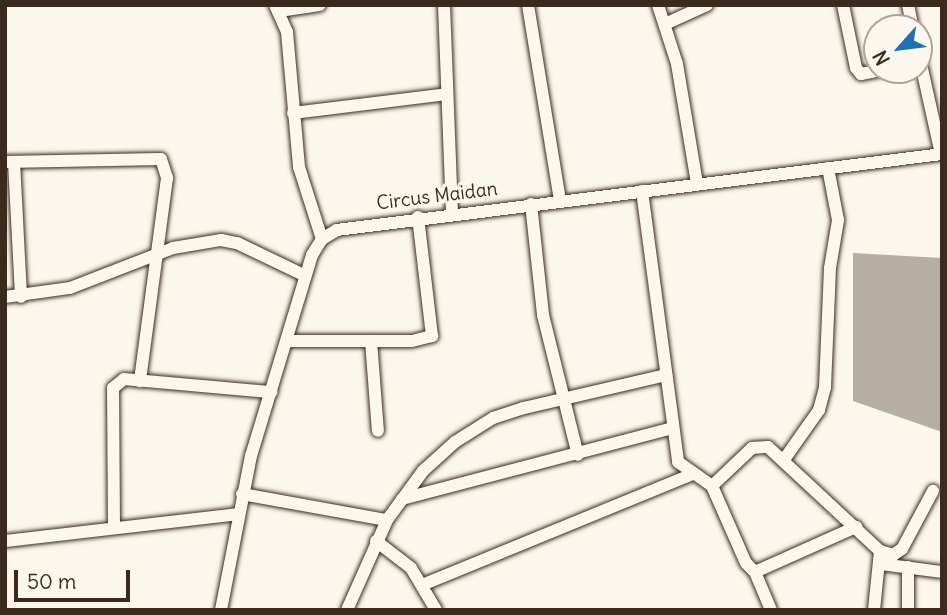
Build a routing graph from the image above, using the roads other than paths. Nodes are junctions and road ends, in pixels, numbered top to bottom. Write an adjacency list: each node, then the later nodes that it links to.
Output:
1 (320, 5): 7 (street)
2 (444, 5): 11 (street)
3 (528, 5): 18 (street)
4 (657, 5): 8 (street)
5 (707, 5): 8 (street)
6 (843, 5): 9 (street)
7 (277, 8): 12 (street)
8 (665, 24): 16 (street)
9 (863, 74)
10 (925, 84): 13 (street)
11 (447, 94): 12 (street); 20 (street)
12 (293, 113): 22 (street)
13 (941, 154): 15 (street, Circus Maidan)
14 (10, 162): 23 (street); 26 (street)
15 (828, 168): 16 (street, Circus Maidan); 36 (street)
16 (697, 184): 17 (street, Circus Maidan)
17 (642, 191): 18 (street, Circus Maidan); 29 (street)
18 (561, 200): 19 (street, Circus Maidan)
19 (531, 204): 20 (street, Circus Maidan); 32 (street)
20 (452, 213): 21 (street, Circus Maidan)
21 (418, 217): 22 (street, Circus Maidan); 28 (street)
22 (322, 239): 24 (street)
23 (155, 256): 24 (street); 26 (street); 30 (street)
24 (306, 276): 27 (street)
25 (5, 297): 26 (street)
26 (22, 297)
27 (287, 341): 28 (street); 31 (street)
28 (371, 341): 34 (street)
29 (666, 375): 32 (street); 33 (street)
30 (140, 381): 31 (street); 44 (street)
31 (271, 392): 40 (street)
32 (564, 397): 35 (street); 41 (street)
33 (672, 428): 35 (street); 37 (street)
34 (378, 431)
35 (578, 455): 41 (street)
36 (783, 461): 38 (street); 45 (street)
37 (692, 474): 38 (street); 52 (street)
38 (712, 486): 50 (street)
39 (933, 491): 48 (street)
40 (242, 494): 42 (street); 43 (street)
41 (402, 499): 43 (street)
42 (237, 514): 44 (street); 53 (street)
43 (387, 520): 47 (street)
44 (114, 526): 46 (street)
45 (856, 527): 48 (street); 50 (street)
46 (5, 541)
47 (376, 541): 52 (street); 54 (street)
48 (880, 557): 49 (street); 57 (street)
49 (908, 567): 51 (street); 58 (street)
50 (755, 572): 56 (street)
51 (942, 572)
52 (422, 585): 55 (street)
53 (221, 610)
54 (347, 610)
55 (436, 610)
56 (771, 610)
57 (874, 610)
58 (908, 610)

